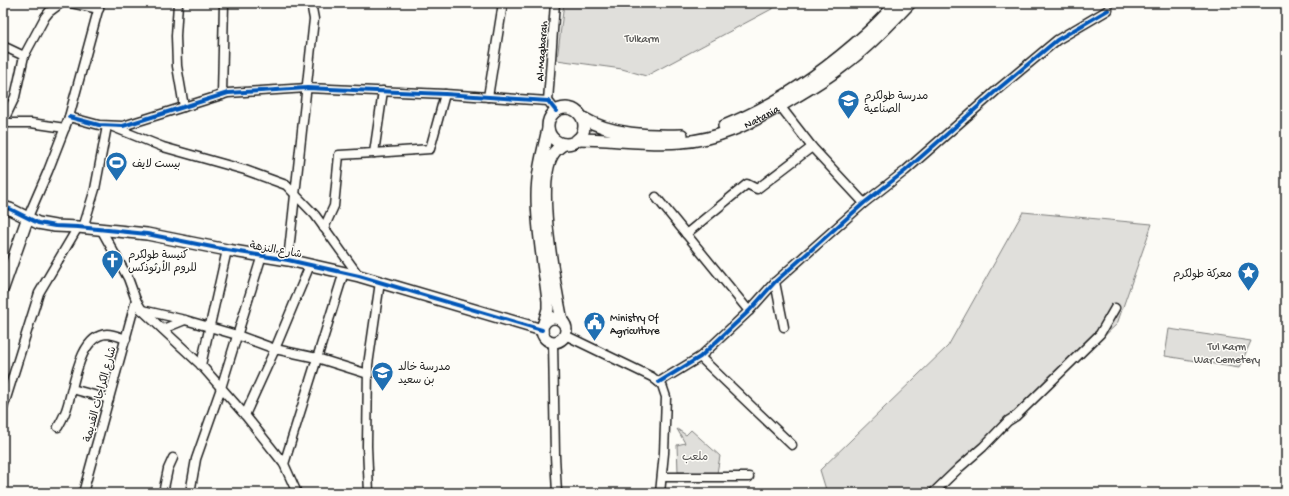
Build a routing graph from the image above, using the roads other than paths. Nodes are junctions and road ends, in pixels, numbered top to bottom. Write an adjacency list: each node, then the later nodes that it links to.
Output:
1 (62, 3): 13 (street)
2 (71, 3): 10 (street)
3 (178, 3): 21 (street)
4 (224, 3): 17 (street)
5 (311, 3): 14 (street)
6 (503, 3): 18 (street)
7 (555, 3): 19 (street, Al-Maqbarah)
8 (897, 3): 20 (street, Natania)
9 (910, 3): 20 (street, Natania)
10 (100, 6): 23 (street)
11 (1108, 10): 35 (street)
12 (3, 46): 13 (street)
13 (24, 56): 25 (street)
14 (307, 88): 15 (street); 17 (street); 33 (street)
15 (383, 91): 16 (street); 32 (street)
16 (446, 94): 18 (street); 32 (street)
17 (222, 95): 21 (street)
18 (488, 97): 19 (street)
19 (548, 101): 22 (street)
20 (777, 103): 24 (street, Natania); 29 (street, Natania); 31 (street)
21 (184, 107): 26 (street)
22 (556, 111): 24 (street); 28 (street)
23 (69, 117): 26 (street); 27 (street)
24 (582, 118): 29 (street)
25 (3, 123): 27 (street)
26 (109, 126): 33 (street); 38 (street)
27 (65, 128): 37 (street)
28 (548, 129): 30 (street); 57 (street)
29 (578, 139): 30 (street)
30 (564, 144): 56 (street)
31 (812, 146): 35 (street); 41 (street)
32 (374, 153): 39 (street)
33 (296, 194): 39 (street); 44 (street)
34 (656, 197): 41 (street)
35 (864, 203): 49 (street)
36 (3, 207): 37 (street, شارع النزهة)
37 (28, 217): 38 (street, شارع النزهة); 50 (street)
38 (81, 227): 40 (street, شارع النزهة); 74 (street)
39 (324, 228): 47 (street)
40 (101, 230): 42 (street, شارع النزهة); 51 (street)
41 (686, 234): 54 (street)
42 (227, 250): 43 (street, شارع النزهة); 59 (street)
43 (262, 256): 44 (street, شارع النزهة); 61 (street)
44 (288, 260): 45 (street, شارع النزهة)
45 (310, 265): 46 (street, شارع النزهة); 65 (street)
46 (344, 272): 47 (street, شارع النزهة); 67 (street)
47 (359, 276): 48 (street, شارع النزهة)
48 (380, 282): 57 (street, شارع النزهة); 69 (street)
49 (775, 282): 54 (street); 58 (street)
50 (3, 288)
51 (136, 300): 53 (street); 63 (street, شارع الكراجات القديمة)
52 (1115, 308): 89 (street)
53 (142, 310): 55 (street); 60 (street)
54 (749, 311): 66 (street)
55 (185, 320): 59 (street); 60 (street)
56 (562, 321): 57 (street); 62 (street)
57 (543, 326): 64 (street)
58 (784, 327)
59 (209, 328): 61 (street); 68 (street)
60 (163, 329): 68 (street)
61 (237, 335): 65 (street); 71 (street)
62 (565, 336): 64 (street); 70 (street)
63 (126, 339): 72 (street); 73 (street, شارع الكراجات القديمة)
64 (553, 342): 87 (street)
65 (275, 349): 67 (street); 75 (street)
66 (700, 357): 70 (street); 77 (street)
67 (317, 358): 69 (street); 79 (street)
68 (201, 365): 71 (street)
69 (368, 374): 86 (street)
70 (658, 382): 80 (street)
71 (221, 388): 75 (street); 84 (street)
72 (72, 389): 73 (street); 76 (street)
73 (109, 399): 82 (street, شارع الكراجات القديمة)
74 (3, 408)
75 (245, 416): 79 (street)
76 (58, 427)
77 (792, 445)
78 (173, 458): 83 (street)
79 (284, 464): 85 (street)
80 (662, 477): 81 (street); 88 (street)
81 (749, 477)
82 (83, 493)
83 (163, 493)
84 (190, 493)
85 (297, 493)
86 (369, 493)
87 (557, 493)
88 (660, 493)
89 (933, 493)

